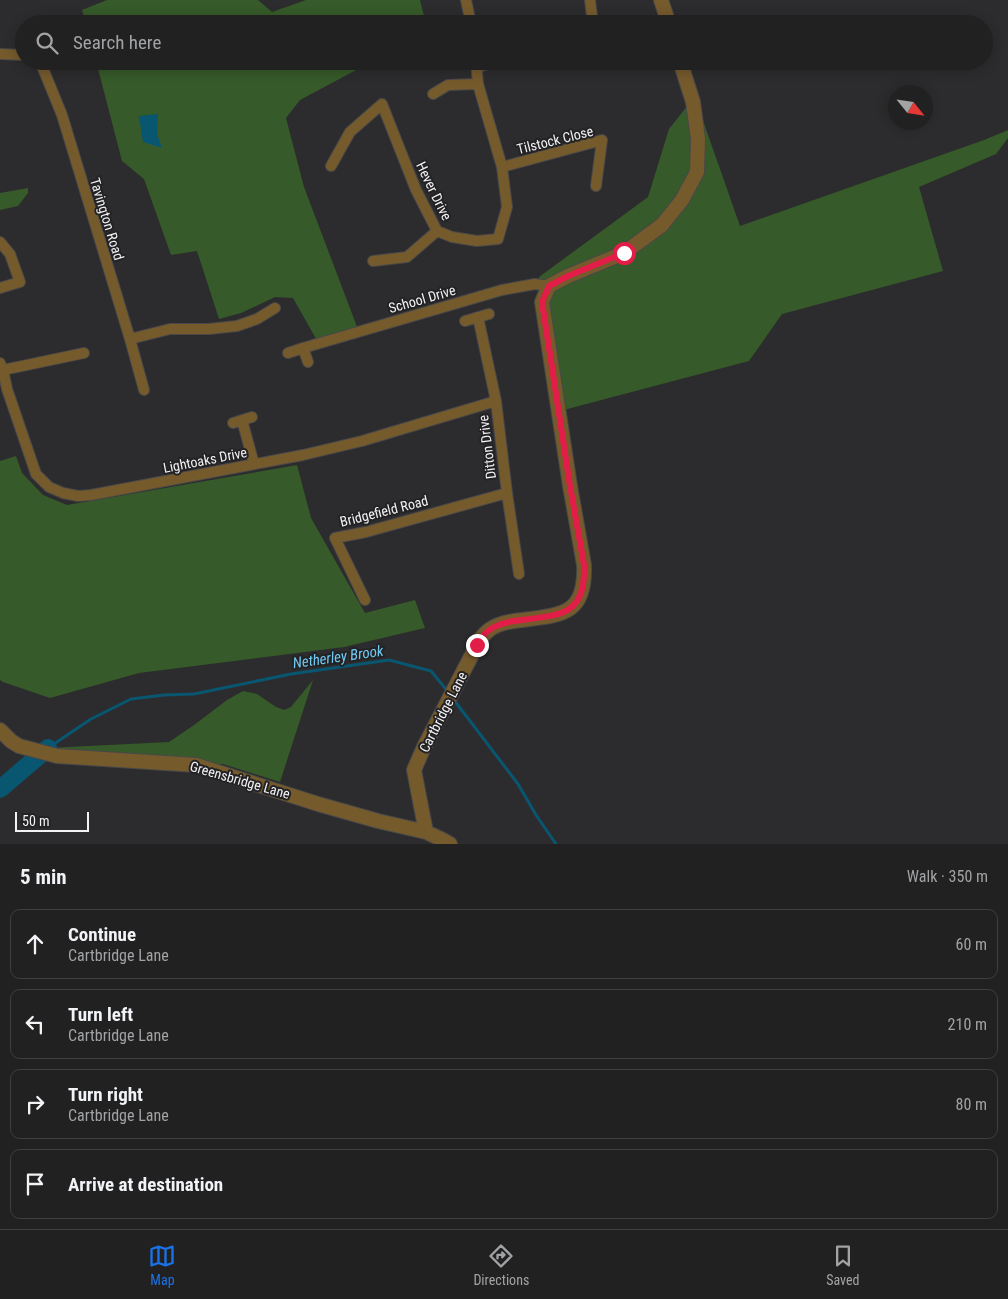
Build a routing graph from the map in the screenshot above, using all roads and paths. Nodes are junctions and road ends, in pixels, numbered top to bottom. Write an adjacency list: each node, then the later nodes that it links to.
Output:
1 (466, 0): 4 (street)
2 (590, 0): 5 (street)
3 (661, 0): 6 (street)
4 (469, 15)
5 (591, 15)
6 (666, 15)
7 (0, 54): 8 (street)
8 (15, 55)
9 (44, 70): 26 (street, Tavington Road)
10 (477, 70): 12 (street, Hever Drive)
11 (683, 70): 20 (street)
12 (478, 84): 13 (street); 15 (street, Hever Drive)
13 (433, 94)
14 (331, 166): 17 (street, Hever Drive)
15 (502, 167): 16 (street, Tilstock Close); 17 (street, Hever Drive)
16 (596, 186)
17 (437, 231): 19 (street)
18 (0, 242): 21 (street)
19 (373, 261)
20 (549, 286): 27 (street, School Drive); 41 (street, Cartbridge Lane)
21 (0, 288)
22 (275, 308): 26 (street)
23 (489, 314): 24 (street)
24 (478, 317): 25 (street); 34 (street, Ditton Drive)
25 (465, 321)
26 (130, 340): 33 (street, Tavington Road)
27 (303, 348): 29 (street, School Drive); 30 (street)
28 (84, 353): 31 (street)
29 (288, 353)
30 (308, 362)
31 (1, 366): 32 (street, Lightoaks Drive)
32 (4, 390): 36 (street, Lightoaks Drive)
33 (144, 390)
34 (496, 401): 36 (street, Lightoaks Drive); 37 (street, Ditton Drive)
35 (242, 420): 36 (street)
36 (254, 464)
37 (507, 493): 38 (street, Ditton Drive); 39 (street, Bridgefield Road)
38 (519, 574)
39 (365, 600)
40 (0, 730): 41 (street, Greensbridge Lane)
41 (426, 832): 42 (street, Greensbridge Lane)
42 (450, 844)

